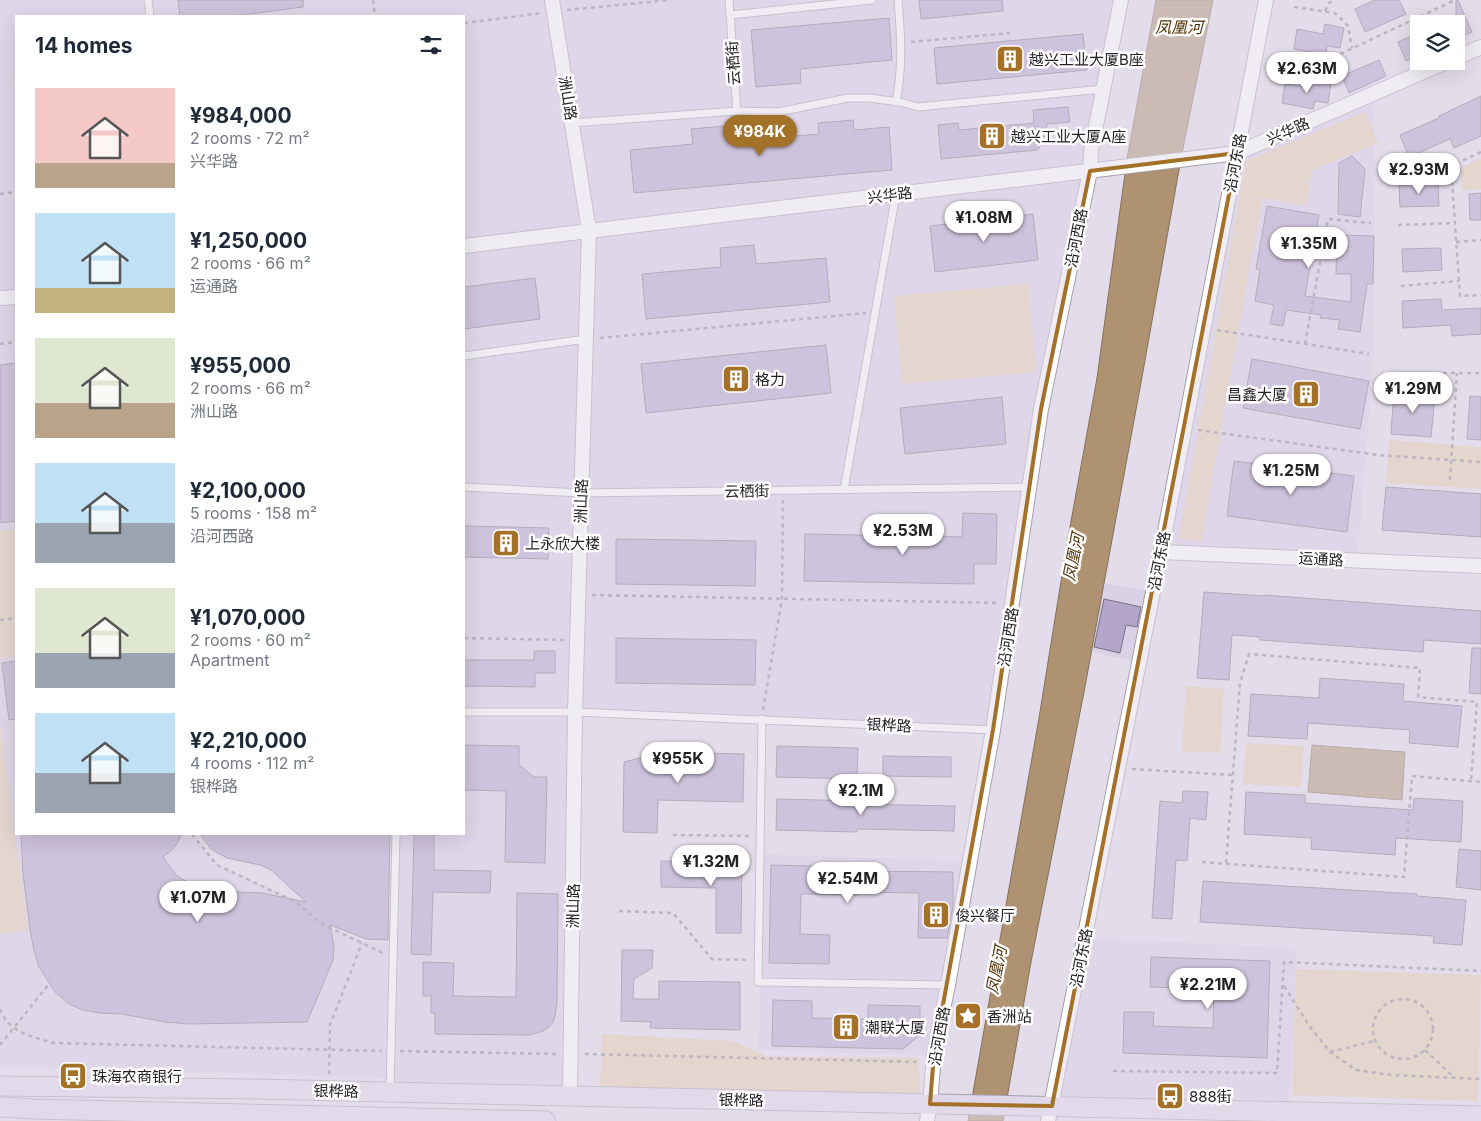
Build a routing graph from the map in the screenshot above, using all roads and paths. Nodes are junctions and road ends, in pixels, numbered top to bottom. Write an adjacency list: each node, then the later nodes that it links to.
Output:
1 (148, 0): 14 (lane)
2 (373, 0): 15 (path)
3 (670, 0): 11 (path)
4 (729, 0): 16 (lane, 云栖街)
5 (872, 0): 16 (lane)
6 (898, 0): 19 (lane)
7 (1121, 0): 25 (street, 沿河西路)
8 (1266, 0): 30 (street, 沿河东路)
9 (1334, 0): 13 (path)
10 (1455, 0): 21 (path)
11 (553, 6): 17 (path); 28 (street, 洲山路)
12 (1294, 6): 13 (path)
13 (1325, 11): 21 (path)
14 (150, 15)
15 (376, 15)
16 (730, 15): 27 (lane, 云栖街)
17 (465, 23)
18 (1010, 33): 19 (path)
19 (902, 43): 26 (lane)
20 (1481, 47): 22 (street)
21 (1352, 48): 23 (path)
22 (1465, 54)
23 (1288, 62)
24 (1427, 70): 30 (street, 兴华路)
25 (1103, 89): 26 (lane); 33 (street, 沿河西路)
26 (896, 102): 27 (lane)
27 (737, 111): 28 (lane)
28 (572, 123): 40 (street, 洲山路)
29 (1481, 152): 31 (path)
30 (1237, 153): 33 (street, 兴华路); 50 (street, 沿河东路)
31 (1451, 166): 32 (path); 38 (path)
32 (1398, 168)
33 (1090, 171): 36 (street, 兴华路); 65 (street, 沿河西路)
34 (15, 192): 35 (path)
35 (0, 194)
36 (896, 194): 40 (street, 兴华路); 49 (lane)
37 (1371, 223): 54 (path)
38 (1455, 223): 39 (path); 42 (path)
39 (1398, 225)
40 (589, 231): 43 (street, 兴华路); 51 (street, 洲山路)
41 (1481, 240): 42 (path)
42 (1456, 242): 44 (path)
43 (465, 246)
44 (1459, 282): 45 (path); 46 (path)
45 (1401, 286)
46 (1481, 294)
47 (15, 297): 48 (street)
48 (0, 298)
49 (875, 312): 51 (path); 66 (lane)
50 (1204, 328): 54 (path); 60 (street, 沿河东路)
51 (586, 339): 56 (lane); 68 (street, 洲山路)
52 (15, 342): 53 (path)
53 (0, 344)
54 (1306, 344): 55 (path)
55 (1369, 354)
56 (465, 356)
57 (1403, 373): 58 (path)
58 (1457, 373): 59 (path); 61 (path)
59 (1481, 373)
60 (1184, 428): 61 (path); 69 (street, 沿河东路)
61 (1452, 460): 62 (path); 63 (path)
62 (1481, 462)
63 (1450, 480)
64 (465, 487): 68 (lane, 云栖街)
65 (1031, 488): 66 (lane, 云栖街); 73 (street, 沿河西路)
66 (844, 490): 67 (lane, 云栖街)
67 (783, 491): 68 (lane, 云栖街); 72 (path)
68 (582, 493): 71 (street, 洲山路)
69 (1161, 552): 70 (street, 运通路); 82 (street, 沿河东路)
70 (1481, 566)
71 (579, 595): 72 (path); 77 (street, 洲山路)
72 (782, 599): 73 (path); 80 (path)
73 (1013, 603): 81 (street, 沿河西路)
74 (15, 618): 75 (path)
75 (0, 620)
76 (465, 638): 77 (path)
77 (577, 641): 79 (street, 洲山路)
78 (465, 712): 79 (lane, 银桦路)
79 (575, 712): 80 (lane, 银桦路); 108 (street, 洲山路)
80 (762, 720): 81 (lane, 银桦路); 89 (lane)
81 (994, 730): 98 (street, 沿河西路)
82 (1118, 769): 83 (path); 119 (street, 沿河东路)
83 (1232, 775): 84 (path); 91 (path)
84 (1471, 781): 85 (path); 91 (path)
85 (1481, 782)
86 (673, 834): 89 (path)
87 (193, 835): 93 (path)
88 (396, 835): 94 (lane)
89 (760, 836): 95 (lane)
90 (1202, 862): 91 (path)
91 (1226, 864)
92 (619, 911): 95 (path)
93 (362, 943): 94 (path); 104 (path)
94 (393, 958): 106 (lane)
95 (758, 960): 98 (lane)
96 (1481, 971): 99 (path)
97 (49, 984): 101 (path)
98 (948, 984): 109 (street, 沿河西路)
99 (1283, 984): 107 (path); 110 (path)
100 (0, 1009): 101 (path)
101 (14, 1027): 103 (path); 104 (path)
102 (1374, 1042): 105 (path); 105 (path); 107 (path)
103 (0, 1045)
104 (330, 1050): 106 (path); 114 (path)
105 (1425, 1050): 111 (path)
106 (391, 1051): 108 (path); 115 (lane)
107 (1330, 1052): 111 (path)
108 (570, 1054): 109 (path); 116 (street, 洲山路)
109 (933, 1062): 118 (street, 沿河西路)
110 (1113, 1071)
111 (1455, 1078): 112 (path)
112 (1481, 1079)
113 (0, 1086): 114 (main road, 银桦路)
114 (329, 1091): 115 (main road, 银桦路)
115 (390, 1092): 116 (main road, 银桦路)
116 (570, 1096): 118 (main road, 银桦路)
117 (0, 1107): 121 (main road, 银桦路)
118 (928, 1112): 119 (main road, 银桦路)
119 (1050, 1114): 120 (main road, 银桦路)
120 (1481, 1116)
121 (546, 1121)

